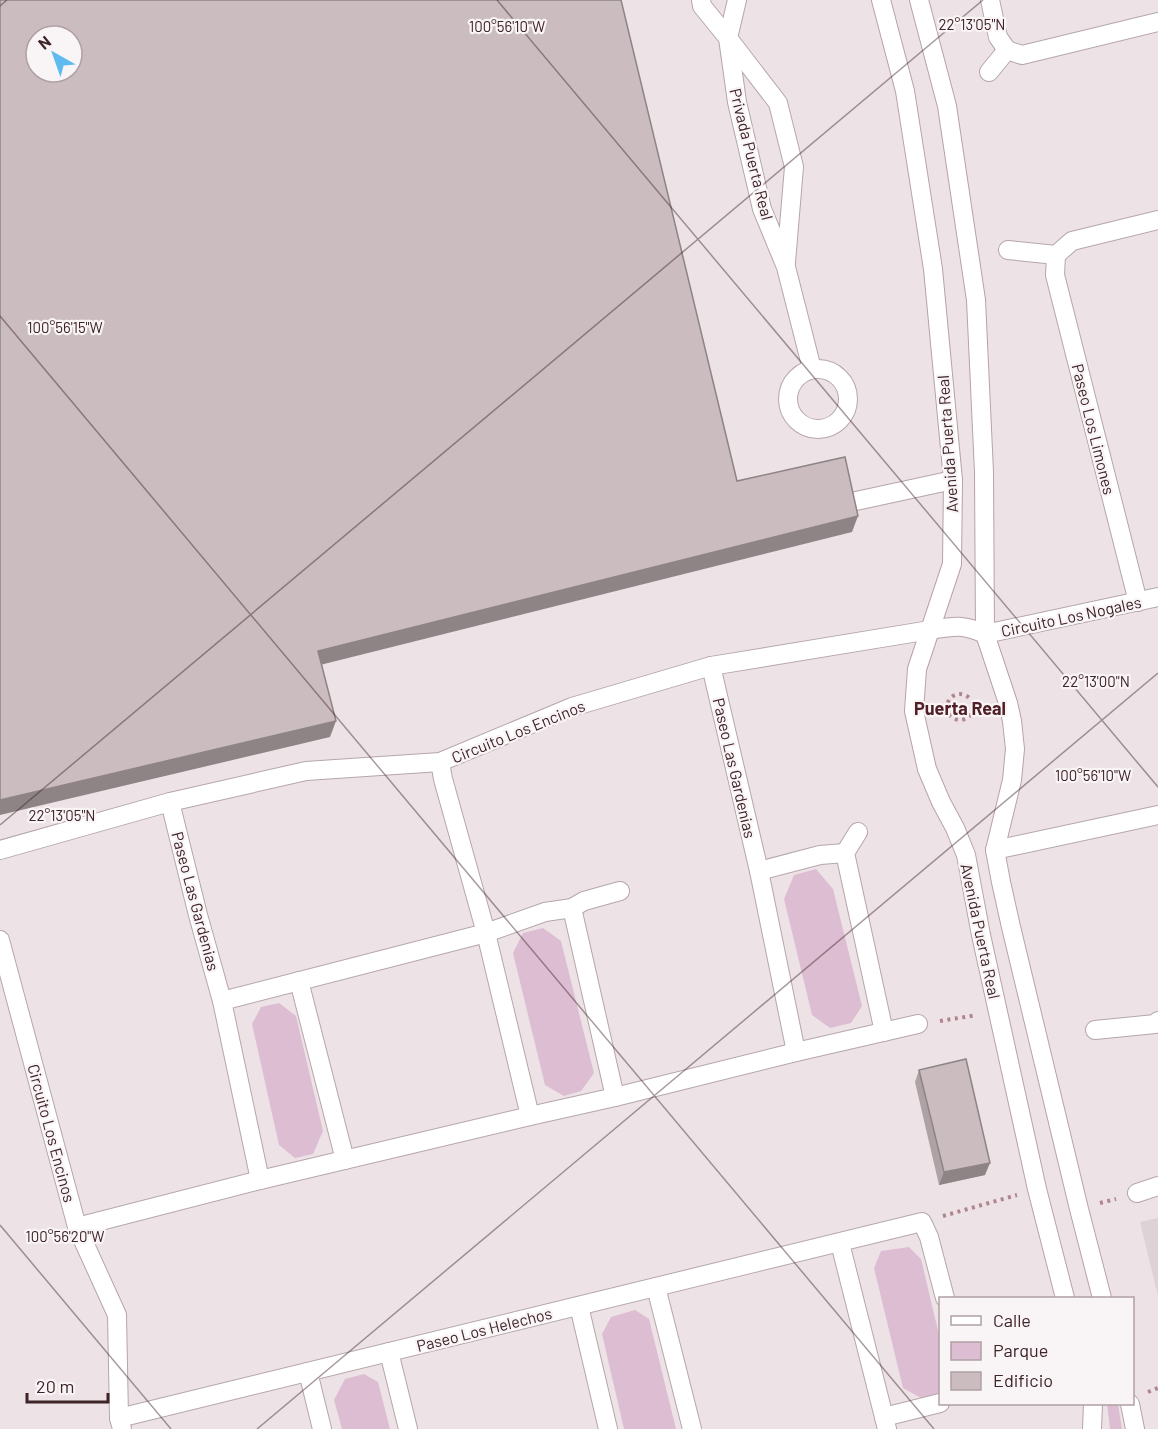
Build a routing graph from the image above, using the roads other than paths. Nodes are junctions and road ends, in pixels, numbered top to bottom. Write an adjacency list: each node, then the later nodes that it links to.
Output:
1 (701, 0): 7 (street, Privada Puerta Real)
2 (737, 0): 7 (street, Privada Puerta Real)
3 (881, 0): 16 (street, Avenida Puerta Real)
4 (919, 0): 15 (street, Avenida Puerta Real)
5 (990, 0): 8 (street)
6 (1158, 22): 8 (street)
7 (729, 38): 13 (street, Privada Puerta Real); 13 (street, Privada Puerta Real)
8 (1007, 50): 9 (street)
9 (989, 72)
10 (1158, 220): 12 (street)
11 (1008, 250): 12 (street)
12 (1056, 255): 19 (street, Paseo Los Limones)
13 (786, 267): 14 (street, Privada Puerta Real)
14 (812, 369)
15 (984, 472): 16 (street); 21 (street, Avenida Puerta Real)
16 (953, 480): 17 (street); 20 (street, Avenida Puerta Real)
17 (856, 501)
18 (1158, 597): 19 (street, Circuito Los Nogales)
19 (1138, 602): 21 (street, Circuito Los Nogales)
20 (930, 630): 21 (street, Circuito Los Encinos); 22 (street, Circuito Los Encinos); 30 (street, Avenida Puerta Real)
21 (985, 634): 28 (street, Avenida Puerta Real)
22 (711, 666): 23 (street, Circuito Los Encinos); 31 (street, Paseo Las Gardenias)
23 (440, 762): 24 (street, Circuito Los Encinos); 34 (street)
24 (170, 802): 27 (street, Circuito Los Encinos); 37 (street, Paseo Las Gardenias)
25 (1158, 815): 28 (street)
26 (858, 832): 29 (street)
27 (0, 850)
28 (995, 850): 30 (street); 54 (street, Avenida Puerta Real)
29 (845, 853): 31 (street); 41 (street)
30 (966, 855): 53 (street, Avenida Puerta Real)
31 (759, 871): 42 (street, Paseo Las Gardenias)
32 (620, 891): 33 (street)
33 (572, 908): 34 (street); 43 (street)
34 (486, 933): 36 (street); 44 (street)
35 (0, 940): 49 (street, Circuito Los Encinos)
36 (299, 981): 37 (street); 45 (street)
37 (222, 1001): 46 (street, Paseo Las Gardenias)
38 (918, 1024): 41 (street)
39 (1157, 1028): 40 (street)
40 (1095, 1030)
41 (884, 1032): 42 (street)
42 (796, 1052): 43 (street)
43 (615, 1097): 44 (street)
44 (530, 1116): 45 (street)
45 (345, 1160): 46 (street)
46 (260, 1180): 49 (street)
47 (1158, 1186): 48 (street)
48 (1137, 1193)
49 (77, 1227): 62 (street, Circuito Los Encinos)
50 (840, 1243): 51 (street, Paseo Los Helechos); 52 (street, Paseo Los Helechos); 61 (street)
51 (656, 1287): 55 (street, Paseo Los Helechos); 66 (street)
52 (944, 1297)
53 (1064, 1297)
54 (1101, 1297)
55 (579, 1306): 56 (street, Paseo Los Helechos); 65 (street)
56 (389, 1352): 57 (street, Paseo Los Helechos); 64 (street)
57 (308, 1372): 62 (street, Paseo Los Helechos); 63 (street)
58 (939, 1403): 61 (street)
59 (1093, 1405): 67 (street)
60 (1130, 1405): 68 (street)
61 (886, 1423)
62 (120, 1424)
63 (322, 1429)
64 (408, 1429)
65 (608, 1429)
66 (692, 1429)
67 (1092, 1429)
68 (1135, 1429)

